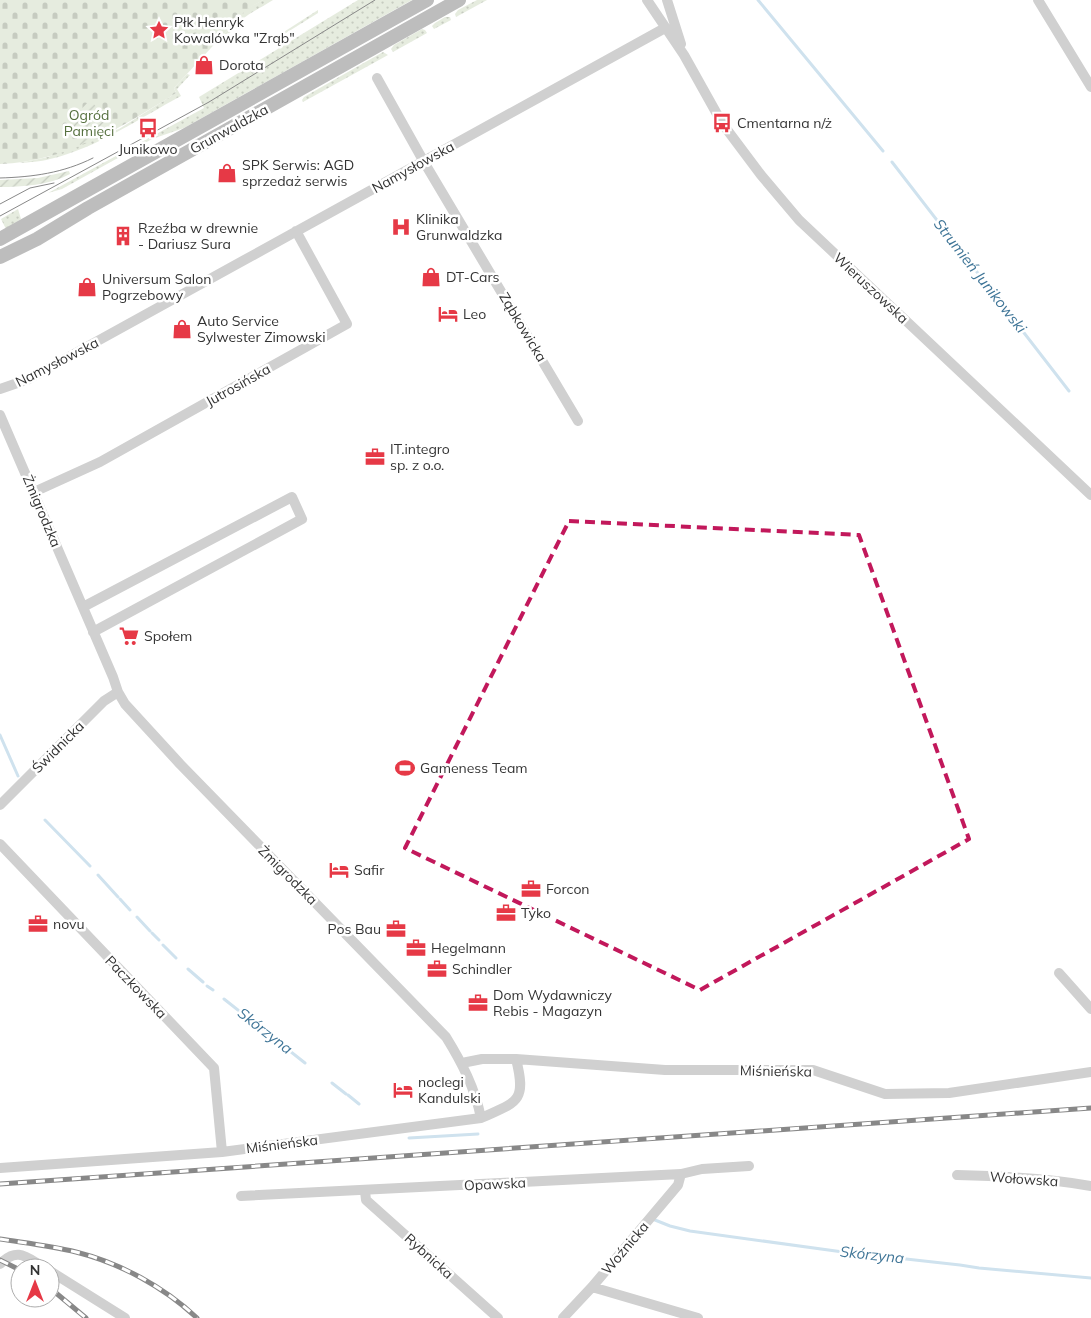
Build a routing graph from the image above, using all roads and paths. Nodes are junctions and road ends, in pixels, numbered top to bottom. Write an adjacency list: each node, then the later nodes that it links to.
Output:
1 (427, 0): 12 (street, Grunwaldzka)
2 (459, 0): 13 (street, Grunwaldzka)
3 (647, 0): 6 (street, Wieruszowska)
4 (667, 0): 7 (street, Wieruszowska)
5 (1038, 0): 9 (street)
6 (665, 28): 7 (street, Wieruszowska); 10 (street, Namysłowska)
7 (684, 55): 18 (street, Wieruszowska)
8 (377, 78): 10 (street, Ząbkowicka)
9 (1091, 87)
10 (424, 162): 11 (street, Namysłowska); 16 (street, Ząbkowicka)
11 (296, 231): 14 (street, Namysłowska); 17 (street, Jutrosińska)
12 (0, 239)
13 (0, 257)
14 (0, 389)
15 (0, 415): 17 (street, Żmigrodzka)
16 (578, 421)
17 (34, 492): 19 (street, Żmigrodzka)
18 (1091, 495)
19 (83, 607): 20 (street, Żmigrodzka); 20 (street)
20 (93, 632): 21 (street, Żmigrodzka)
21 (118, 692): 22 (street, Świdnicka); 27 (street, Żmigrodzka)
22 (0, 805)
23 (0, 844): 30 (street, Paczkowska)
24 (1059, 973): 25 (street)
25 (1091, 1009)
26 (516, 1059): 27 (street, Miśnieńska); 28 (street, Miśnieńska); 29 (street, Miśnieńska)
27 (462, 1063): 29 (street, Żmigrodzka)
28 (1091, 1072)
29 (481, 1118): 30 (street, Miśnieńska)
30 (222, 1152): 32 (street, Miśnieńska)
31 (749, 1166): 33 (street, Opawska)
32 (0, 1168)
33 (681, 1174): 36 (street, Opawska); 41 (street, Woźnicka)
34 (957, 1175): 35 (street, Wołowska)
35 (1091, 1186)
36 (365, 1191): 37 (street, Opawska); 43 (street, Rybnicka)
37 (241, 1196)
38 (27, 1258): 39 (street)
39 (0, 1264)
40 (60, 1277): 42 (street)
41 (592, 1287): 44 (street, Woźnicka); 45 (street)
42 (125, 1318)
43 (498, 1318)
44 (563, 1318)
45 (698, 1318)

